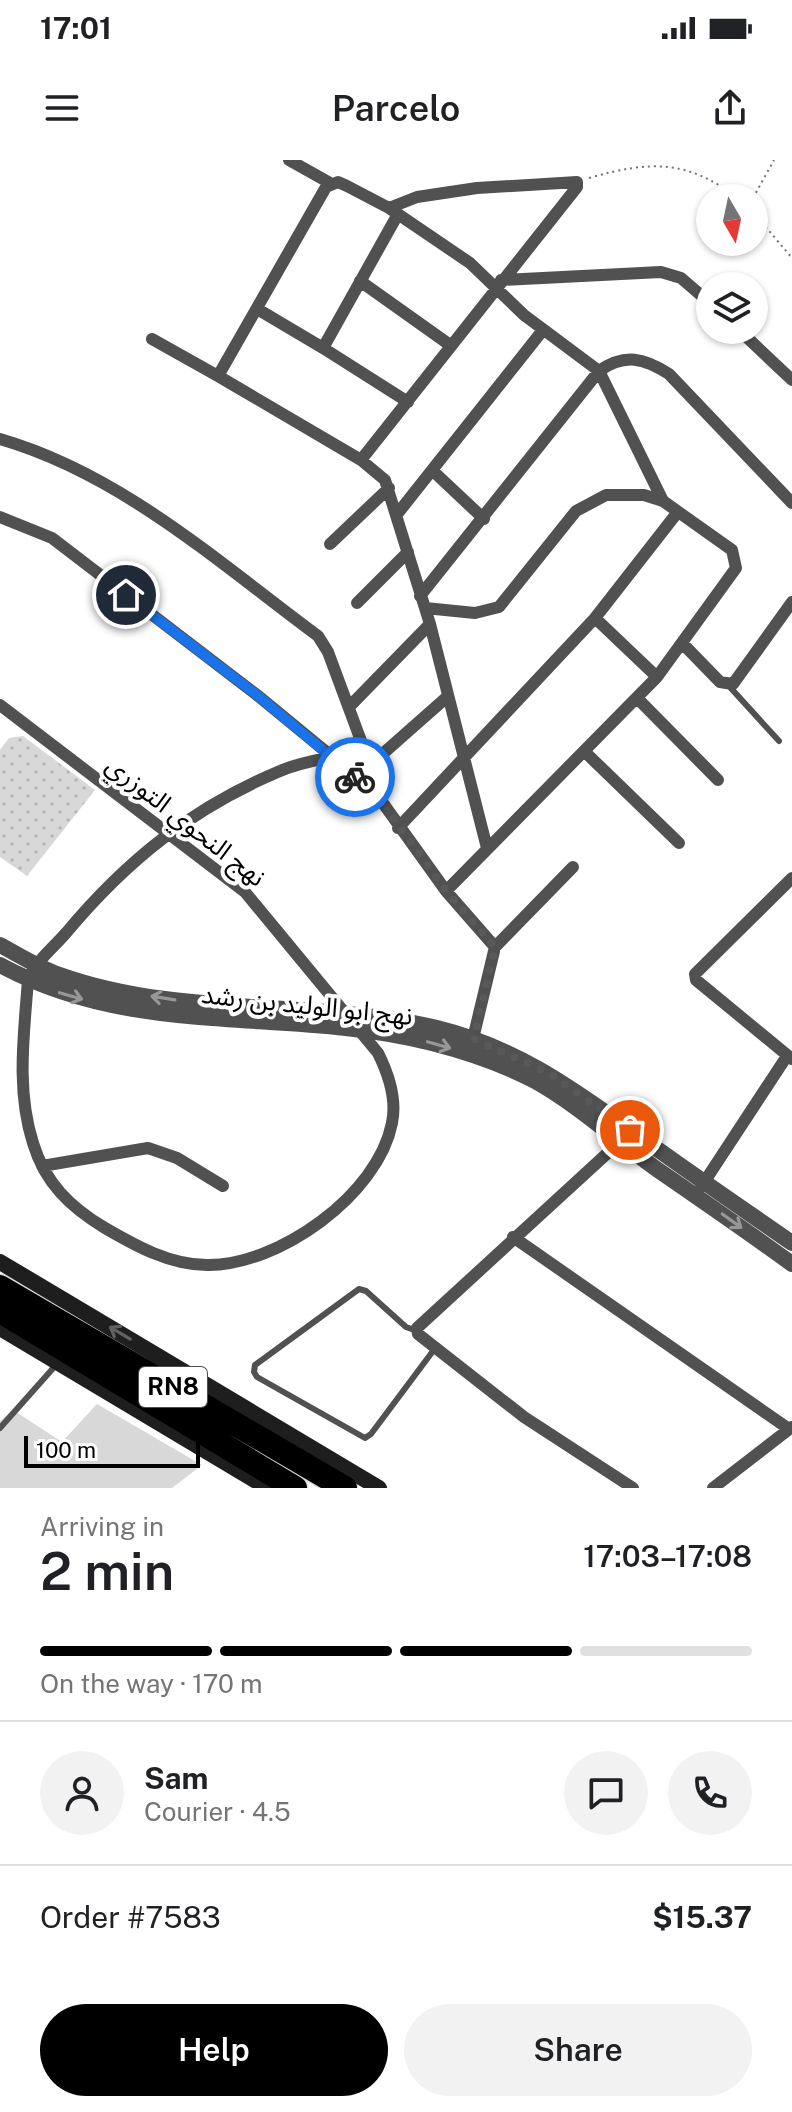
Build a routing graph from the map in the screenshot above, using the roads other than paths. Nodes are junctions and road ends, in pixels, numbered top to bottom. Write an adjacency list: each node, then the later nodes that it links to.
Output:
1 (289, 160): 2 (street)
2 (330, 183): 3 (street); 7 (street)
3 (394, 211): 4 (street); 5 (street); 5 (street)
4 (360, 281): 11 (street); 12 (street)
5 (499, 283): 6 (street); 8 (street); 11 (street)
6 (696, 291)
7 (259, 310): 12 (street); 14 (street)
8 (543, 330): 13 (street); 19 (street)
9 (152, 339): 14 (street)
10 (754, 344): 15 (street)
11 (450, 345): 16 (street)
12 (323, 348): 16 (street)
13 (599, 371): 21 (street); 22 (street); 26 (street)
14 (218, 376): 18 (street)
15 (792, 380)
16 (408, 402): 18 (street)
17 (0, 439): 40 (street)
18 (361, 460): 20 (street)
19 (433, 471): 23 (street); 26 (street)
20 (389, 488): 23 (street); 27 (street)
21 (663, 501): 24 (street); 29 (street)
22 (792, 503)
23 (398, 513): 28 (street)
24 (677, 513): 32 (street); 34 (street)
25 (0, 517): 45 (street)
26 (484, 519): 29 (street)
27 (330, 544)
28 (408, 552): 29 (street); 31 (street)
29 (422, 602): 33 (street)
30 (792, 602): 36 (street)
31 (357, 603)
32 (595, 618): 35 (street); 44 (street)
33 (430, 624): 37 (street); 40 (street)
34 (683, 644): 35 (street); 36 (street)
35 (657, 677): 38 (street)
36 (728, 685): 41 (lane)
37 (447, 697): 44 (street); 46 (street)
38 (637, 698): 43 (street); 47 (street)
39 (0, 705): 50 (street, نهج النحوي التوزري)
40 (349, 707): 42 (street)
41 (779, 741)
42 (362, 749): 45 (street); 46 (street)
43 (585, 752): 51 (street); 52 (street)
44 (464, 758): 49 (street); 52 (street)
45 (332, 759): 48 (street); 50 (street)
46 (370, 765): 48 (street)
47 (718, 780)
48 (375, 792): 49 (street)
49 (398, 828): 55 (street)
50 (167, 832): 58 (street); 61 (street, نهج النحوي التوزري)
51 (679, 843)
52 (487, 848): 55 (street)
53 (573, 867): 57 (street)
54 (792, 878): 64 (street)
55 (446, 891): 57 (street)
56 (0, 945): 58 (street, نهج ابو الوليد بن رشد)
57 (495, 947): 63 (street)
58 (35, 964): 60 (street); 61 (street, نهج ابو الوليد بن رشد, one-way to 58)
59 (0, 965): 60 (street, نهج ابو الوليد بن رشد)
60 (28, 980): 62 (street, نهج ابو الوليد بن رشد, one-way to 62); 66 (street, نهج النحوي التوزري)
61 (343, 1013): 62 (street, نهج النحوي التوزري); 63 (street, نهج ابو الوليد بن رشد)
62 (357, 1029): 63 (street, نهج ابو الوليد بن رشد, one-way to 63); 66 (street, نهج النحوي التوزري)
63 (471, 1046): 65 (street, نهج ابو الوليد بن رشد)
64 (790, 1058): 68 (street)
65 (625, 1136): 68 (street, نهج ابو الوليد بن رشد); 69 (street)
66 (42, 1166): 67 (street)
67 (223, 1186)
68 (700, 1188): 70 (street, نهج ابو الوليد بن رشد); 72 (street, نهج ابو الوليد بن رشد, one-way to 72)
69 (513, 1237): 77 (street); 81 (street)
70 (792, 1243)
71 (0, 1262): 83 (main road, one-way to 71)
72 (792, 1264)
73 (0, 1285): 75 (highway, RN8)
74 (0, 1311): 82 (highway, RN8)
75 (45, 1312): 83 (highway, RN8); 86 (highway, RN8)
76 (0, 1325): 79 (main road); 82 (highway, RN8)
77 (417, 1331): 78 (street); 78 (lane)
78 (436, 1347): 88 (street)
79 (58, 1363): 80 (lane); 84 (main road)
80 (0, 1428)
81 (791, 1428): 89 (street)
82 (198, 1429): 85 (highway, RN8)
83 (313, 1450): 87 (main road)
84 (268, 1488)
85 (295, 1488)
86 (345, 1488)
87 (379, 1488)
88 (633, 1488)
89 (713, 1488)

